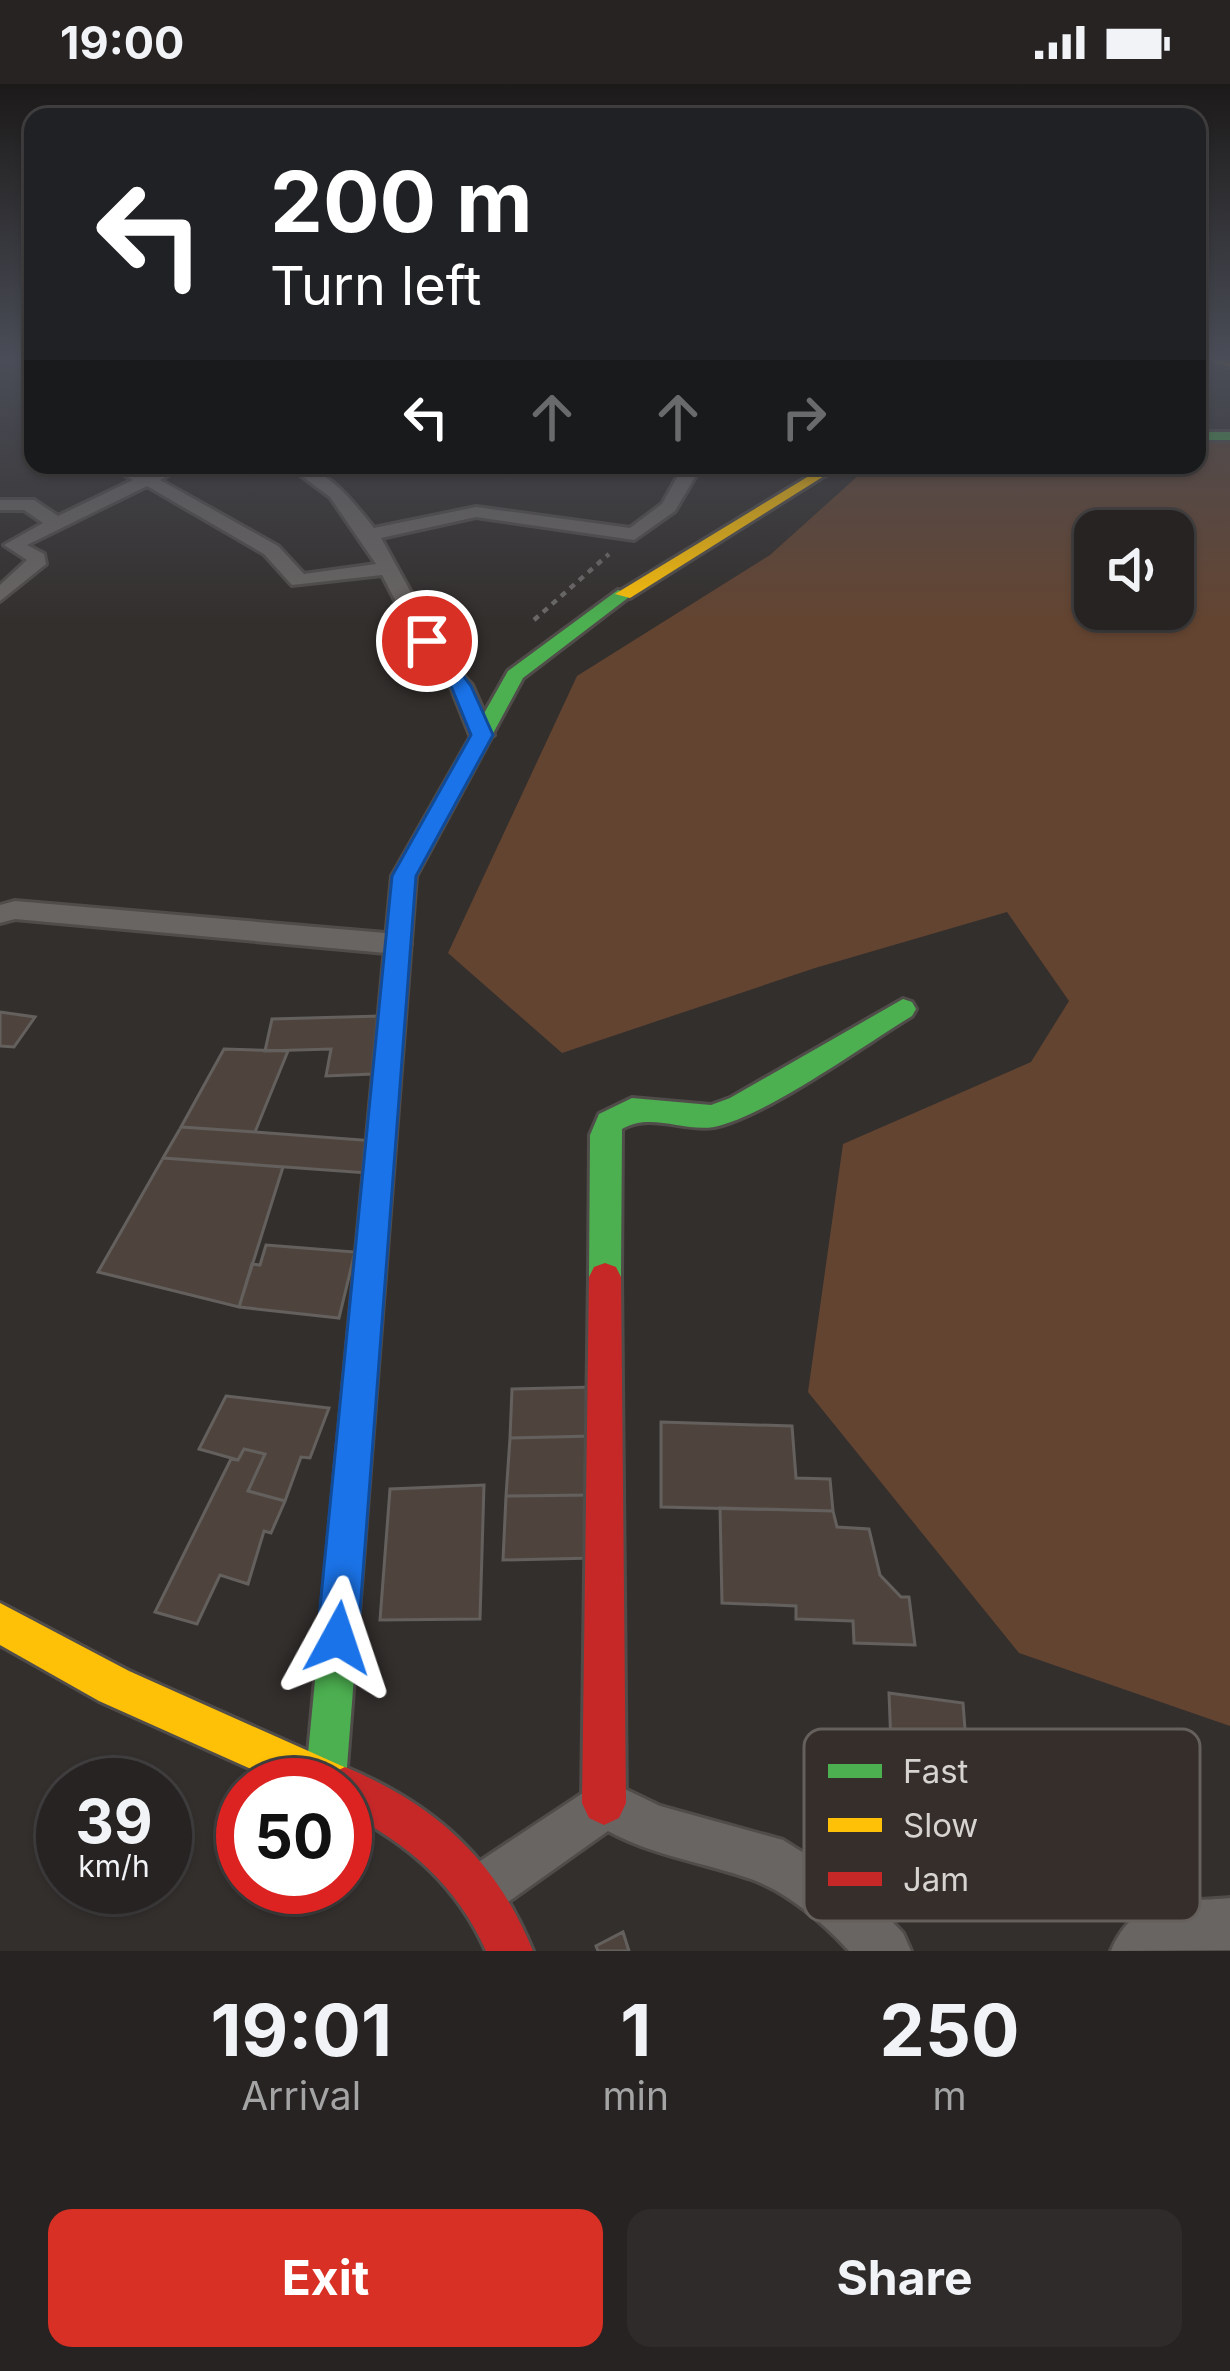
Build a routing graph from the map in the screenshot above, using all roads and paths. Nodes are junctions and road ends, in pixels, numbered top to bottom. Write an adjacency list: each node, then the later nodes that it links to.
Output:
1 (132, 474): 6 (street)
2 (161, 474): 6 (street)
3 (309, 474): 9 (street)
4 (688, 474): 9 (street)
5 (816, 474): 13 (main road)
6 (146, 482): 8 (street); 11 (street)
7 (0, 506): 8 (street)
8 (57, 524): 10 (street)
9 (370, 535): 11 (street)
10 (7, 548): 12 (street)
11 (387, 568): 13 (street)
12 (0, 595)
13 (482, 735): 15 (main road)
14 (0, 914): 15 (street)
15 (397, 944): 19 (main road)
16 (902, 1010): 21 (main road)
17 (0, 1623): 18 (main road)
18 (275, 1758)
19 (337, 1758)
20 (372, 1800): 23 (main road)
21 (604, 1803): 22 (street); 23 (street)
22 (804, 1882)
23 (483, 1889): 26 (main road)
24 (855, 1921): 27 (street)
25 (1230, 1924): 28 (street)
26 (510, 1951)
27 (884, 1951)
28 (1138, 1951)

